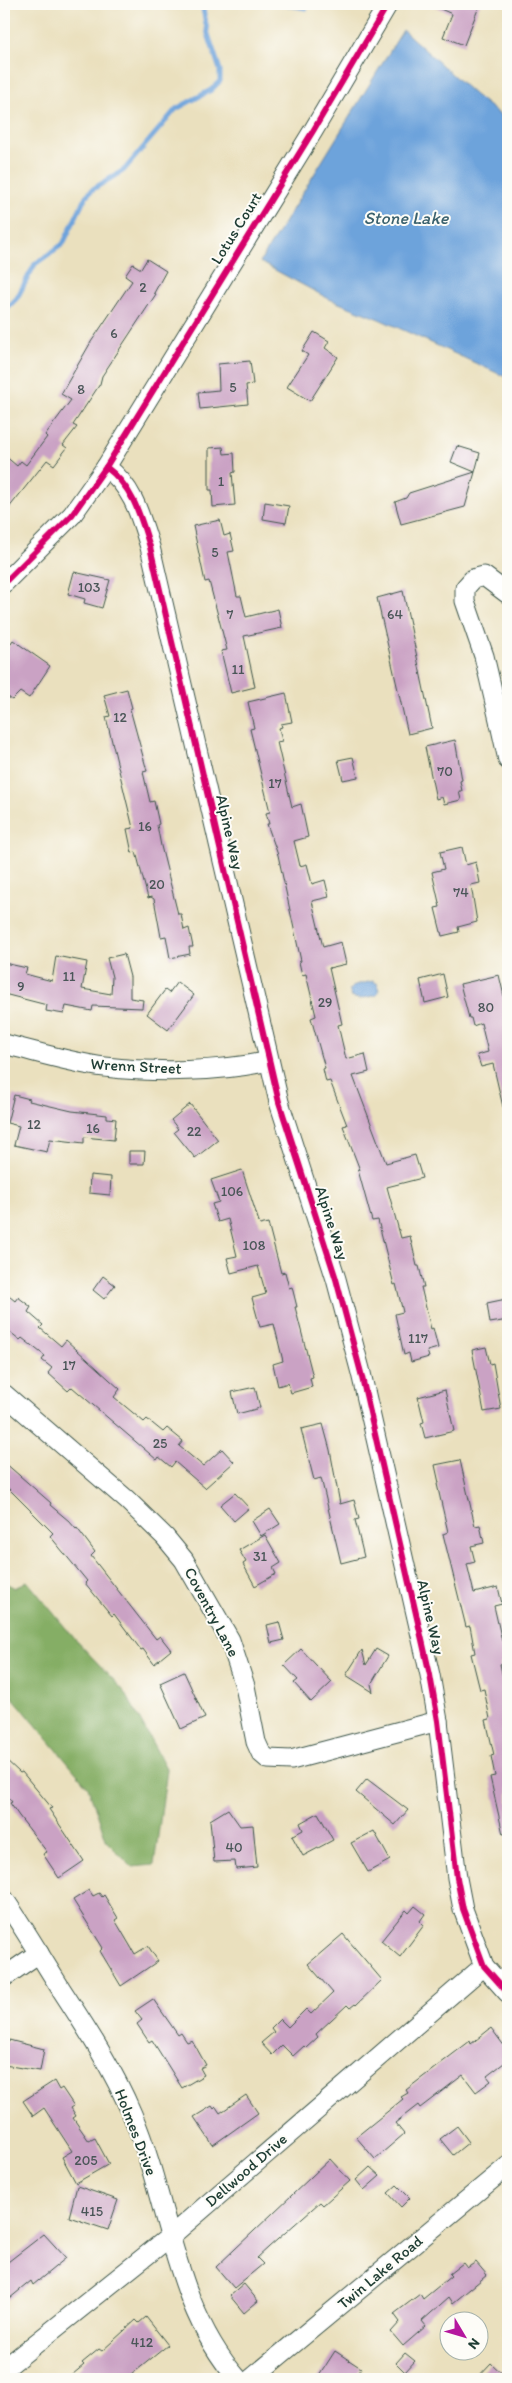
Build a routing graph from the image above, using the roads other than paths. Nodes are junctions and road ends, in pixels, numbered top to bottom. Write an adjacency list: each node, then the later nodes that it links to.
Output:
1 (388, 4): 2 (street, Lotus Court)
2 (106, 467): 3 (street); 8 (street, Alpine Way)
3 (4, 582)
4 (508, 594): 5 (street)
5 (504, 717): 6 (street)
6 (508, 760)
7 (4, 1044): 8 (street, Wrenn Street)
8 (269, 1062): 10 (street, Alpine Way)
9 (4, 1394): 10 (street, Coventry Lane)
10 (438, 1721): 13 (street, Alpine Way)
11 (4, 1899): 12 (street, Holmes Drive)
12 (38, 1953): 14 (street); 17 (street, Holmes Drive)
13 (484, 1966): 15 (street, Alpine Way); 17 (street, Dellwood Drive)
14 (4, 1977)
15 (508, 1993)
16 (508, 2166): 20 (street, Twin Lake Road)
17 (172, 2235): 18 (street, Dellwood Drive); 19 (street, Holmes Drive)
18 (4, 2368)
19 (238, 2379)
20 (252, 2379)

